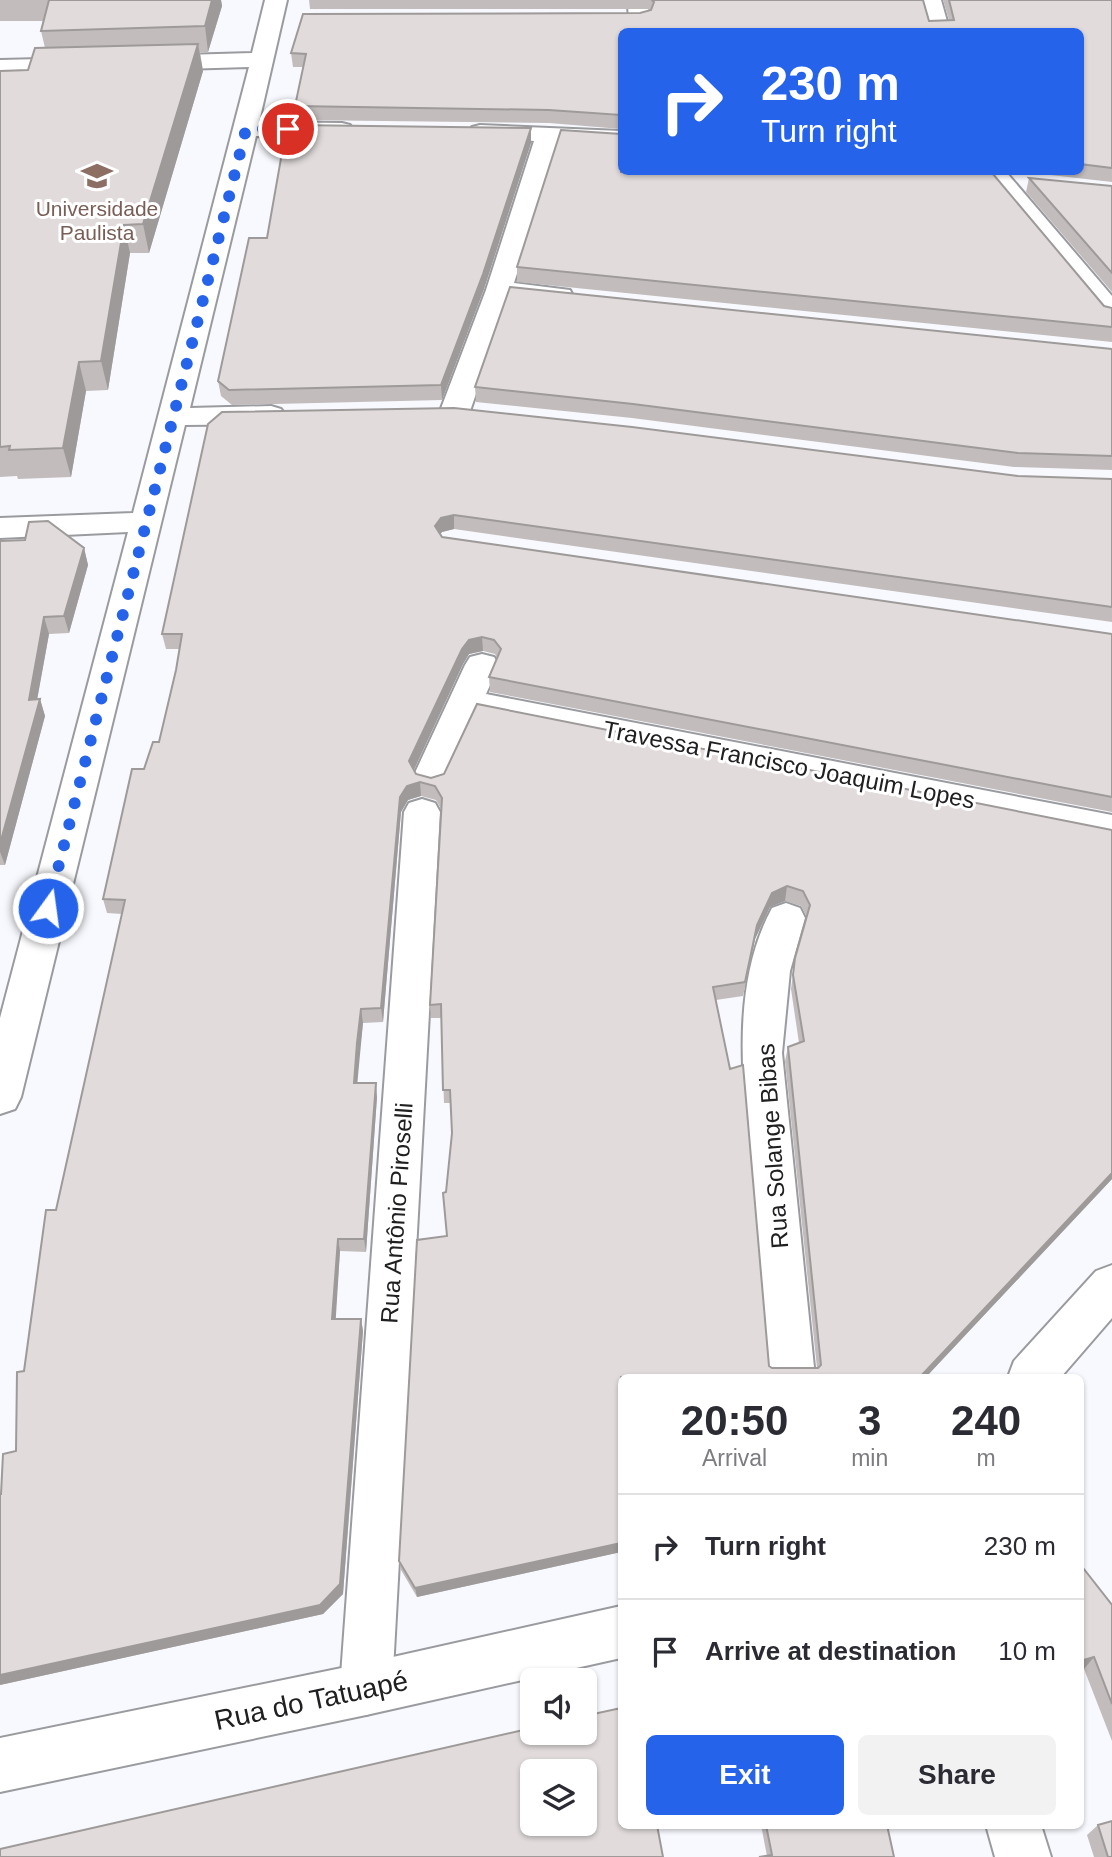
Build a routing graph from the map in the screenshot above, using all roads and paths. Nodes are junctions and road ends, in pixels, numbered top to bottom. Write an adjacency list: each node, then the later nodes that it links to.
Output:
1 (930, 0): 6 (street)
2 (274, 9): 5 (street); 7 (street)
3 (640, 16): 4 (street)
4 (613, 17)
5 (298, 19)
6 (938, 28)
7 (261, 60): 8 (street); 9 (street)
8 (0, 67)
9 (246, 129): 10 (street); 21 (street)
10 (371, 130)
11 (453, 132): 12 (street)
12 (549, 134): 13 (street); 16 (street)
13 (618, 138)
14 (987, 175): 15 (street); 18 (street)
15 (1035, 183)
16 (499, 290): 17 (street); 19 (street)
17 (583, 299)
18 (1112, 313)
19 (455, 412)
20 (293, 414): 21 (street)
21 (172, 417): 22 (street)
22 (144, 522): 23 (street); 28 (street)
23 (0, 528)
24 (482, 665): 25 (street)
25 (466, 702): 26 (street, Travessa Francisco Joaquim Lopes); 33 (street, Rua Antônio Piroselli)
26 (1112, 828)
27 (786, 918): 30 (street, Rua Solange Bibas)
28 (0, 1097)
29 (1112, 1285): 31 (street)
30 (792, 1374)
31 (1034, 1374)
32 (618, 1633): 33 (street, Rua do Tatuapé)
33 (366, 1689): 34 (street, Rua do Tatuapé)
34 (0, 1765)
35 (1014, 1829): 36 (street)
36 (1023, 1857)

